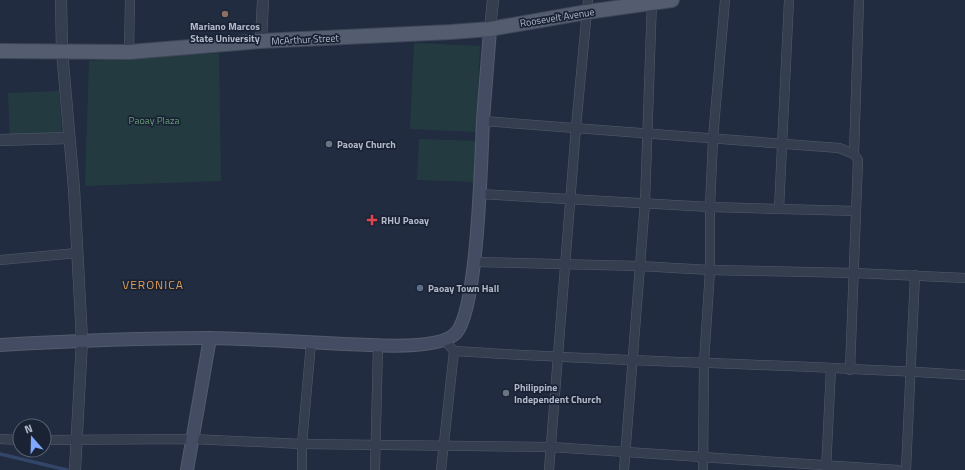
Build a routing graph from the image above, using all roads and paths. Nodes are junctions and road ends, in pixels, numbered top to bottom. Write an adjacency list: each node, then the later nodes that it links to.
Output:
1 (61, 0): 14 (street)
2 (130, 0): 15 (street)
3 (264, 0): 12 (street)
4 (493, 0): 11 (street)
5 (672, 0): 9 (main road, Roosevelt Avenue)
6 (725, 0): 20 (street)
7 (789, 0): 22 (street)
8 (859, 0): 23 (street)
9 (651, 1): 10 (main road, Roosevelt Avenue); 18 (street)
10 (588, 6): 11 (main road, Roosevelt Avenue); 17 (street)
11 (490, 29): 12 (main road, McArthur Street); 16 (main road)
12 (261, 42): 15 (main road, McArthur Street)
13 (0, 51): 14 (main road, McArthur Street)
14 (62, 51): 15 (main road, McArthur Street); 19 (street)
15 (129, 52)
16 (483, 121): 17 (street); 24 (main road)
17 (576, 127): 18 (street); 25 (street)
18 (647, 134): 20 (street); 26 (street)
19 (69, 138): 21 (street); 30 (street)
20 (713, 138): 22 (street); 27 (street)
21 (0, 140)
22 (783, 145): 23 (street); 28 (street)
23 (854, 154): 29 (street)
24 (479, 194): 25 (street); 32 (main road)
25 (571, 198): 26 (street); 33 (street)
26 (644, 202): 27 (street); 34 (street)
27 (710, 207): 28 (street); 35 (street)
28 (779, 209): 29 (street)
29 (856, 211): 36 (street)
30 (77, 253): 31 (street); 40 (street)
31 (0, 260)
32 (474, 262): 33 (street); 41 (main road)
33 (566, 265): 34 (street); 46 (street)
34 (639, 266): 35 (street); 47 (street)
35 (710, 270): 36 (street); 48 (street)
36 (854, 273): 37 (street); 50 (street)
37 (916, 275): 38 (street); 51 (street)
38 (965, 278)
39 (210, 338): 40 (main road); 42 (main road); 53 (main road)
40 (82, 340): 43 (main road); 57 (street)
41 (445, 341): 44 (main road); 45 (street)
42 (310, 343): 44 (main road); 58 (street)
43 (0, 345)
44 (378, 346): 59 (street)
45 (454, 351): 46 (street); 60 (street)
46 (558, 358): 47 (street); 61 (street)
47 (633, 359): 48 (street); 62 (street)
48 (704, 363): 49 (street); 63 (street)
49 (831, 368): 50 (street); 64 (street)
50 (850, 370): 51 (street)
51 (911, 371): 52 (street); 74 (street)
52 (965, 375)
53 (192, 439): 57 (street); 58 (street); 66 (main road)
54 (0, 440): 55 (street)
55 (12, 440)
56 (52, 440): 57 (street)
57 (76, 440): 65 (street)
58 (302, 444): 59 (street); 67 (street)
59 (374, 444): 60 (street); 68 (street)
60 (443, 446): 61 (street); 69 (street)
61 (551, 447): 62 (street); 70 (street)
62 (626, 453): 63 (street); 71 (street)
63 (704, 458): 64 (street); 72 (street)
64 (826, 468): 73 (street)
65 (75, 470)
66 (187, 470)
67 (302, 470)
68 (375, 470)
69 (441, 470)
70 (549, 470)
71 (624, 470)
72 (703, 470)
73 (898, 470)
74 (906, 470)

